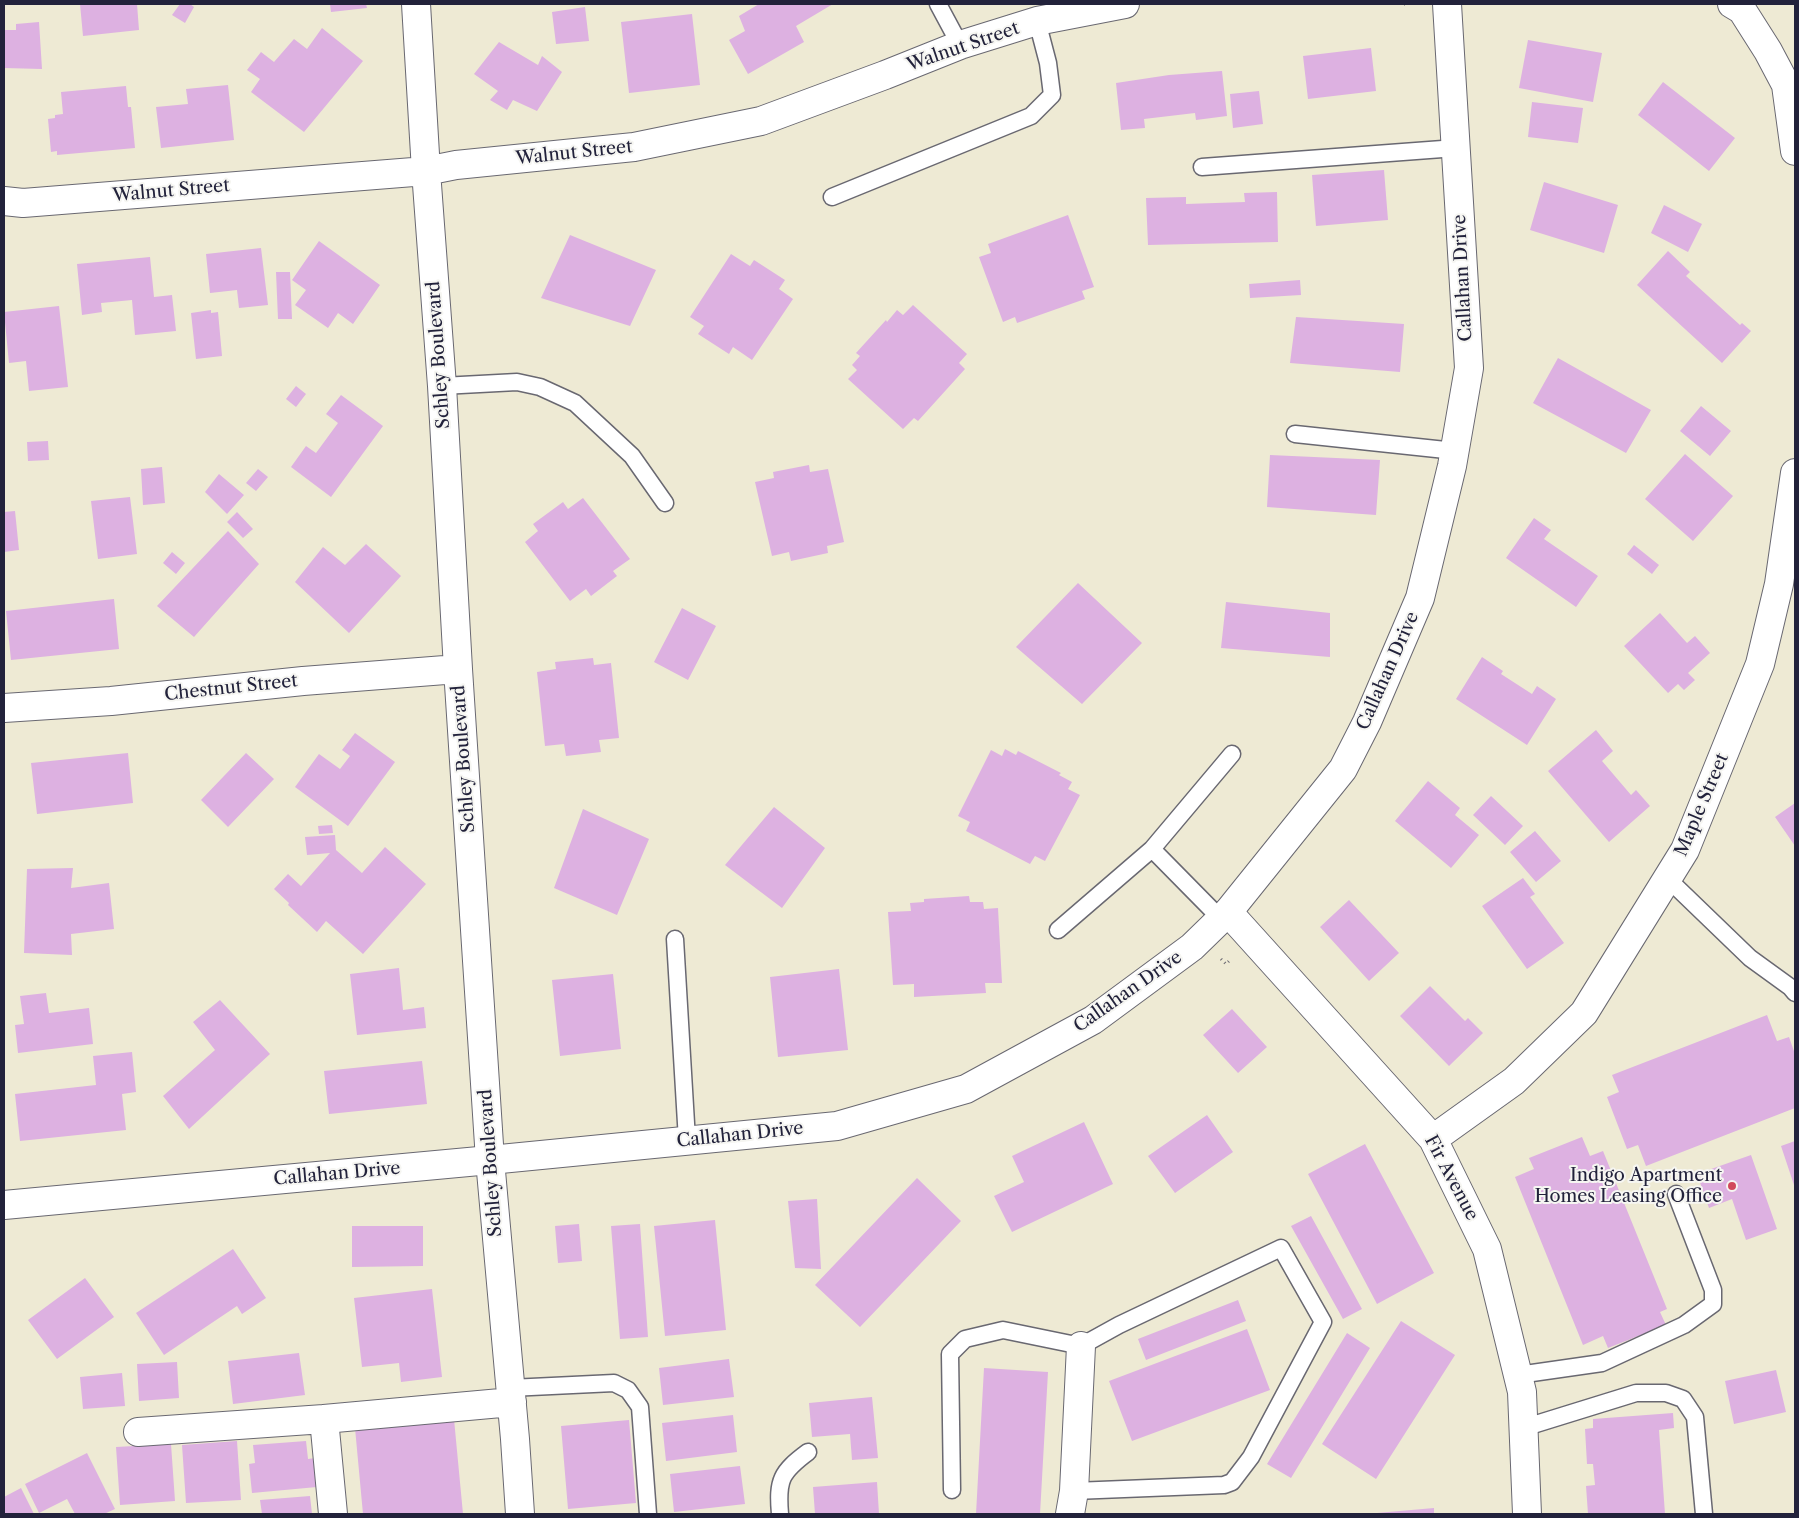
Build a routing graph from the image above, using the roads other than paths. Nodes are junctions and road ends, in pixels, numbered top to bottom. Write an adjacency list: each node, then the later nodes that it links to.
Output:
1 (416, 4): 11 (street, Schley Boulevard)
2 (938, 4): 7 (lane)
3 (1125, 4): 6 (street, Walnut Street)
4 (1447, 4): 8 (street, Callahan Drive)
5 (1732, 4): 9 (street)
6 (1037, 21): 7 (street, Walnut Street); 12 (lane)
7 (960, 45): 11 (street, Walnut Street)
8 (1456, 148): 10 (lane); 16 (street, Callahan Drive)
9 (1795, 151)
10 (1202, 167)
11 (426, 171): 13 (street, Walnut Street); 14 (street, Schley Boulevard)
12 (832, 197)
13 (4, 201)
14 (442, 386): 18 (lane); 19 (street, Schley Boulevard)
15 (1295, 434): 16 (lane)
16 (1455, 451): 24 (street, Callahan Drive)
17 (1795, 473): 23 (street, Maple Street)
18 (665, 503)
19 (458, 669): 20 (street, Chestnut Street); 30 (street, Schley Boulevard)
20 (4, 708)
21 (1232, 754): 22 (lane)
22 (1152, 849): 24 (lane); 25 (lane)
23 (1667, 878): 27 (lane); 28 (street, Maple Street)
24 (1224, 915): 28 (street, Fir Avenue); 29 (street, Callahan Drive)
25 (1058, 930)
26 (675, 939): 29 (lane)
27 (1795, 993)
28 (1434, 1139): 34 (street, Fir Avenue)
29 (687, 1140): 30 (street, Callahan Drive)
30 (490, 1160): 32 (street, Callahan Drive); 35 (street, Schley Boulevard)
31 (1676, 1194): 34 (lane)
32 (4, 1205)
33 (1081, 1346): 40 (lane); 41 (street); 41 (lane)
34 (1518, 1376): 37 (street, Fir Avenue)
35 (511, 1395): 36 (street); 43 (street, Schley Boulevard); 44 (lane)
36 (324, 1419): 38 (street); 42 (street)
37 (1523, 1428): 46 (street, Fir Avenue); 47 (lane)
38 (138, 1432)
39 (808, 1452): 45 (lane)
40 (952, 1490)
41 (1072, 1503)
42 (333, 1514)
43 (520, 1514)
44 (648, 1514)
45 (780, 1514)
46 (1528, 1514)
47 (1704, 1514)

